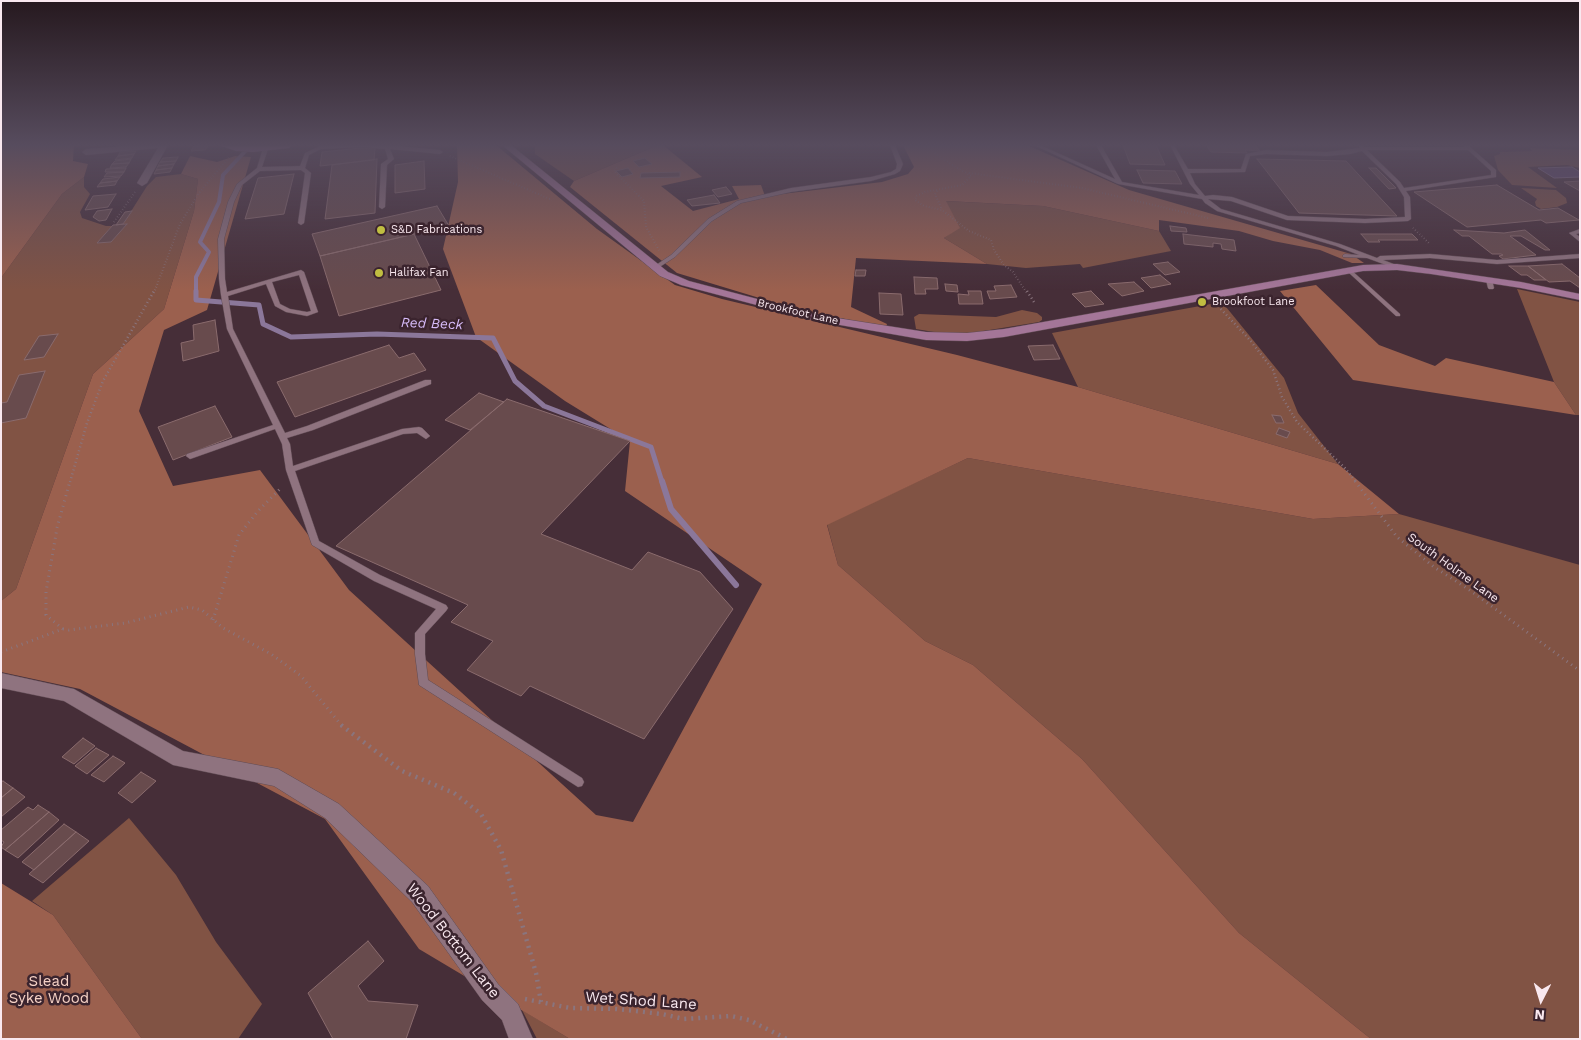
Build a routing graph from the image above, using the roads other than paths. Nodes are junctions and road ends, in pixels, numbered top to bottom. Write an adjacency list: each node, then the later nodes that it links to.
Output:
1 (235, 194): 21 (lane)
2 (305, 194): 11 (lane)
3 (383, 194): 10 (lane)
4 (570, 194): 17 (street, Brookfoot Lane)
5 (776, 194): 17 (lane)
6 (1179, 194): 9 (lane)
7 (1200, 194): 9 (lane)
8 (1405, 194): 9 (lane)
9 (1204, 198): 16 (lane)
10 (382, 206)
11 (301, 223)
12 (1580, 232): 13 (lane)
13 (1580, 240)
14 (1345, 256): 16 (lane)
15 (1580, 256): 16 (lane)
16 (1376, 258): 18 (lane)
17 (661, 264): 19 (street, Brookfoot Lane)
18 (1397, 267): 19 (street, Brookfoot Lane); 22 (street, Brookfoot Lane)
19 (1350, 271): 23 (lane)
20 (268, 281): 20 (lane); 21 (lane)
21 (225, 296): 25 (lane)
22 (1580, 297)
23 (1398, 315)
24 (428, 382): 27 (lane)
25 (278, 426): 27 (lane); 28 (lane)
26 (426, 436): 29 (lane)
27 (282, 437): 29 (lane)
28 (190, 456)
29 (290, 470): 31 (lane)
30 (1, 680): 32 (street, Wood Bottom Lane)
31 (578, 782)
32 (521, 1039)

